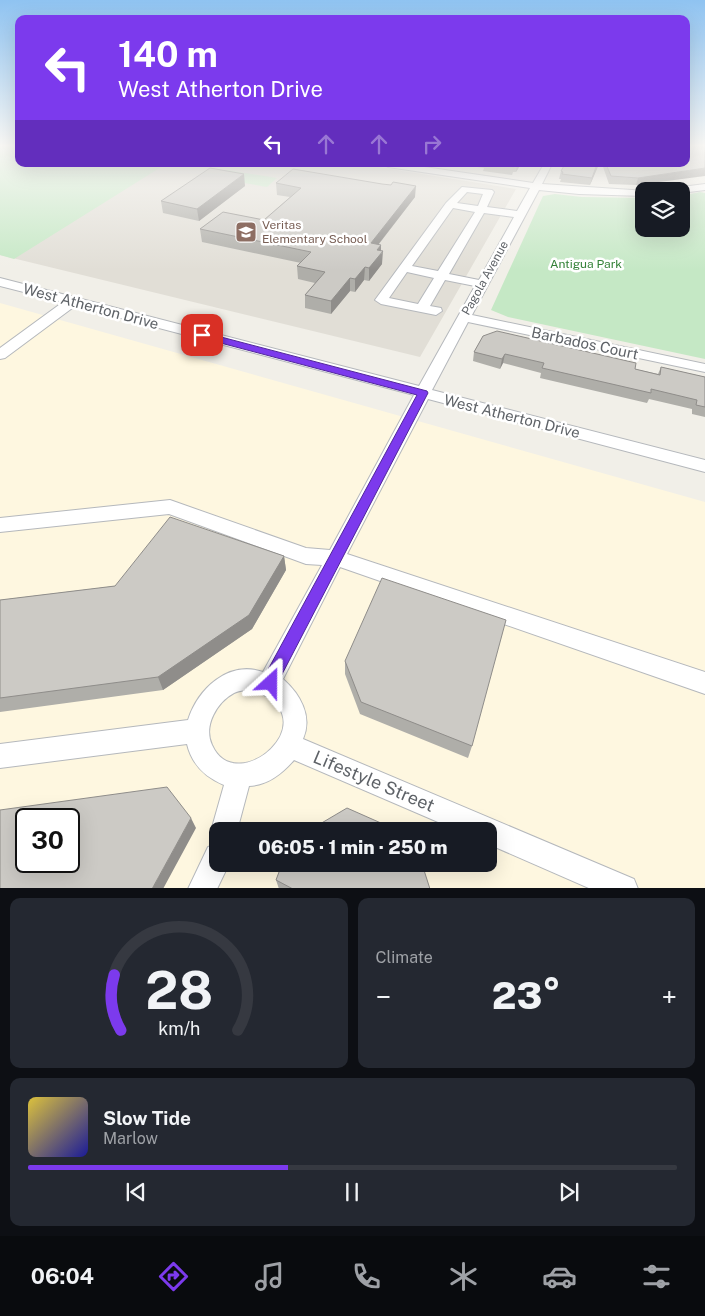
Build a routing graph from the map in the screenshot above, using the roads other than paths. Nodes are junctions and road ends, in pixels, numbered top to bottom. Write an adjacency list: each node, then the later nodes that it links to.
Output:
1 (535, 187): 6 (street, Pagola Avenue)
2 (539, 187): 3 (street)
3 (635, 193)
4 (450, 205): 5 (street); 5 (street); 7 (street)
5 (481, 210): 6 (street); 8 (street)
6 (520, 216): 10 (street, Pagola Avenue)
7 (404, 268): 8 (street); 12 (street)
8 (442, 276): 10 (street); 12 (street)
9 (0, 282): 11 (street, West Atherton Drive)
10 (482, 284): 14 (street, Pagola Avenue)
11 (73, 301): 15 (street); 17 (street, West Atherton Drive)
12 (422, 308): 13 (street)
13 (436, 312)
14 (464, 317): 16 (street, Barbados Court); 17 (street, Pagola Avenue)
15 (0, 355)
16 (705, 368)
17 (423, 393): 18 (street, West Atherton Drive); 20 (street)
18 (705, 466)
19 (0, 525): 20 (street)
20 (336, 558): 21 (street); 22 (street)
21 (269, 682): 23 (street); 24 (street)
22 (705, 683)
23 (198, 731): 25 (street); 26 (street)
24 (289, 745): 26 (street); 30 (street, Lifestyle Street)
25 (0, 756)
26 (239, 776): 27 (street)
27 (226, 822)
28 (210, 872): 29 (street)
29 (202, 888)
30 (624, 888)

